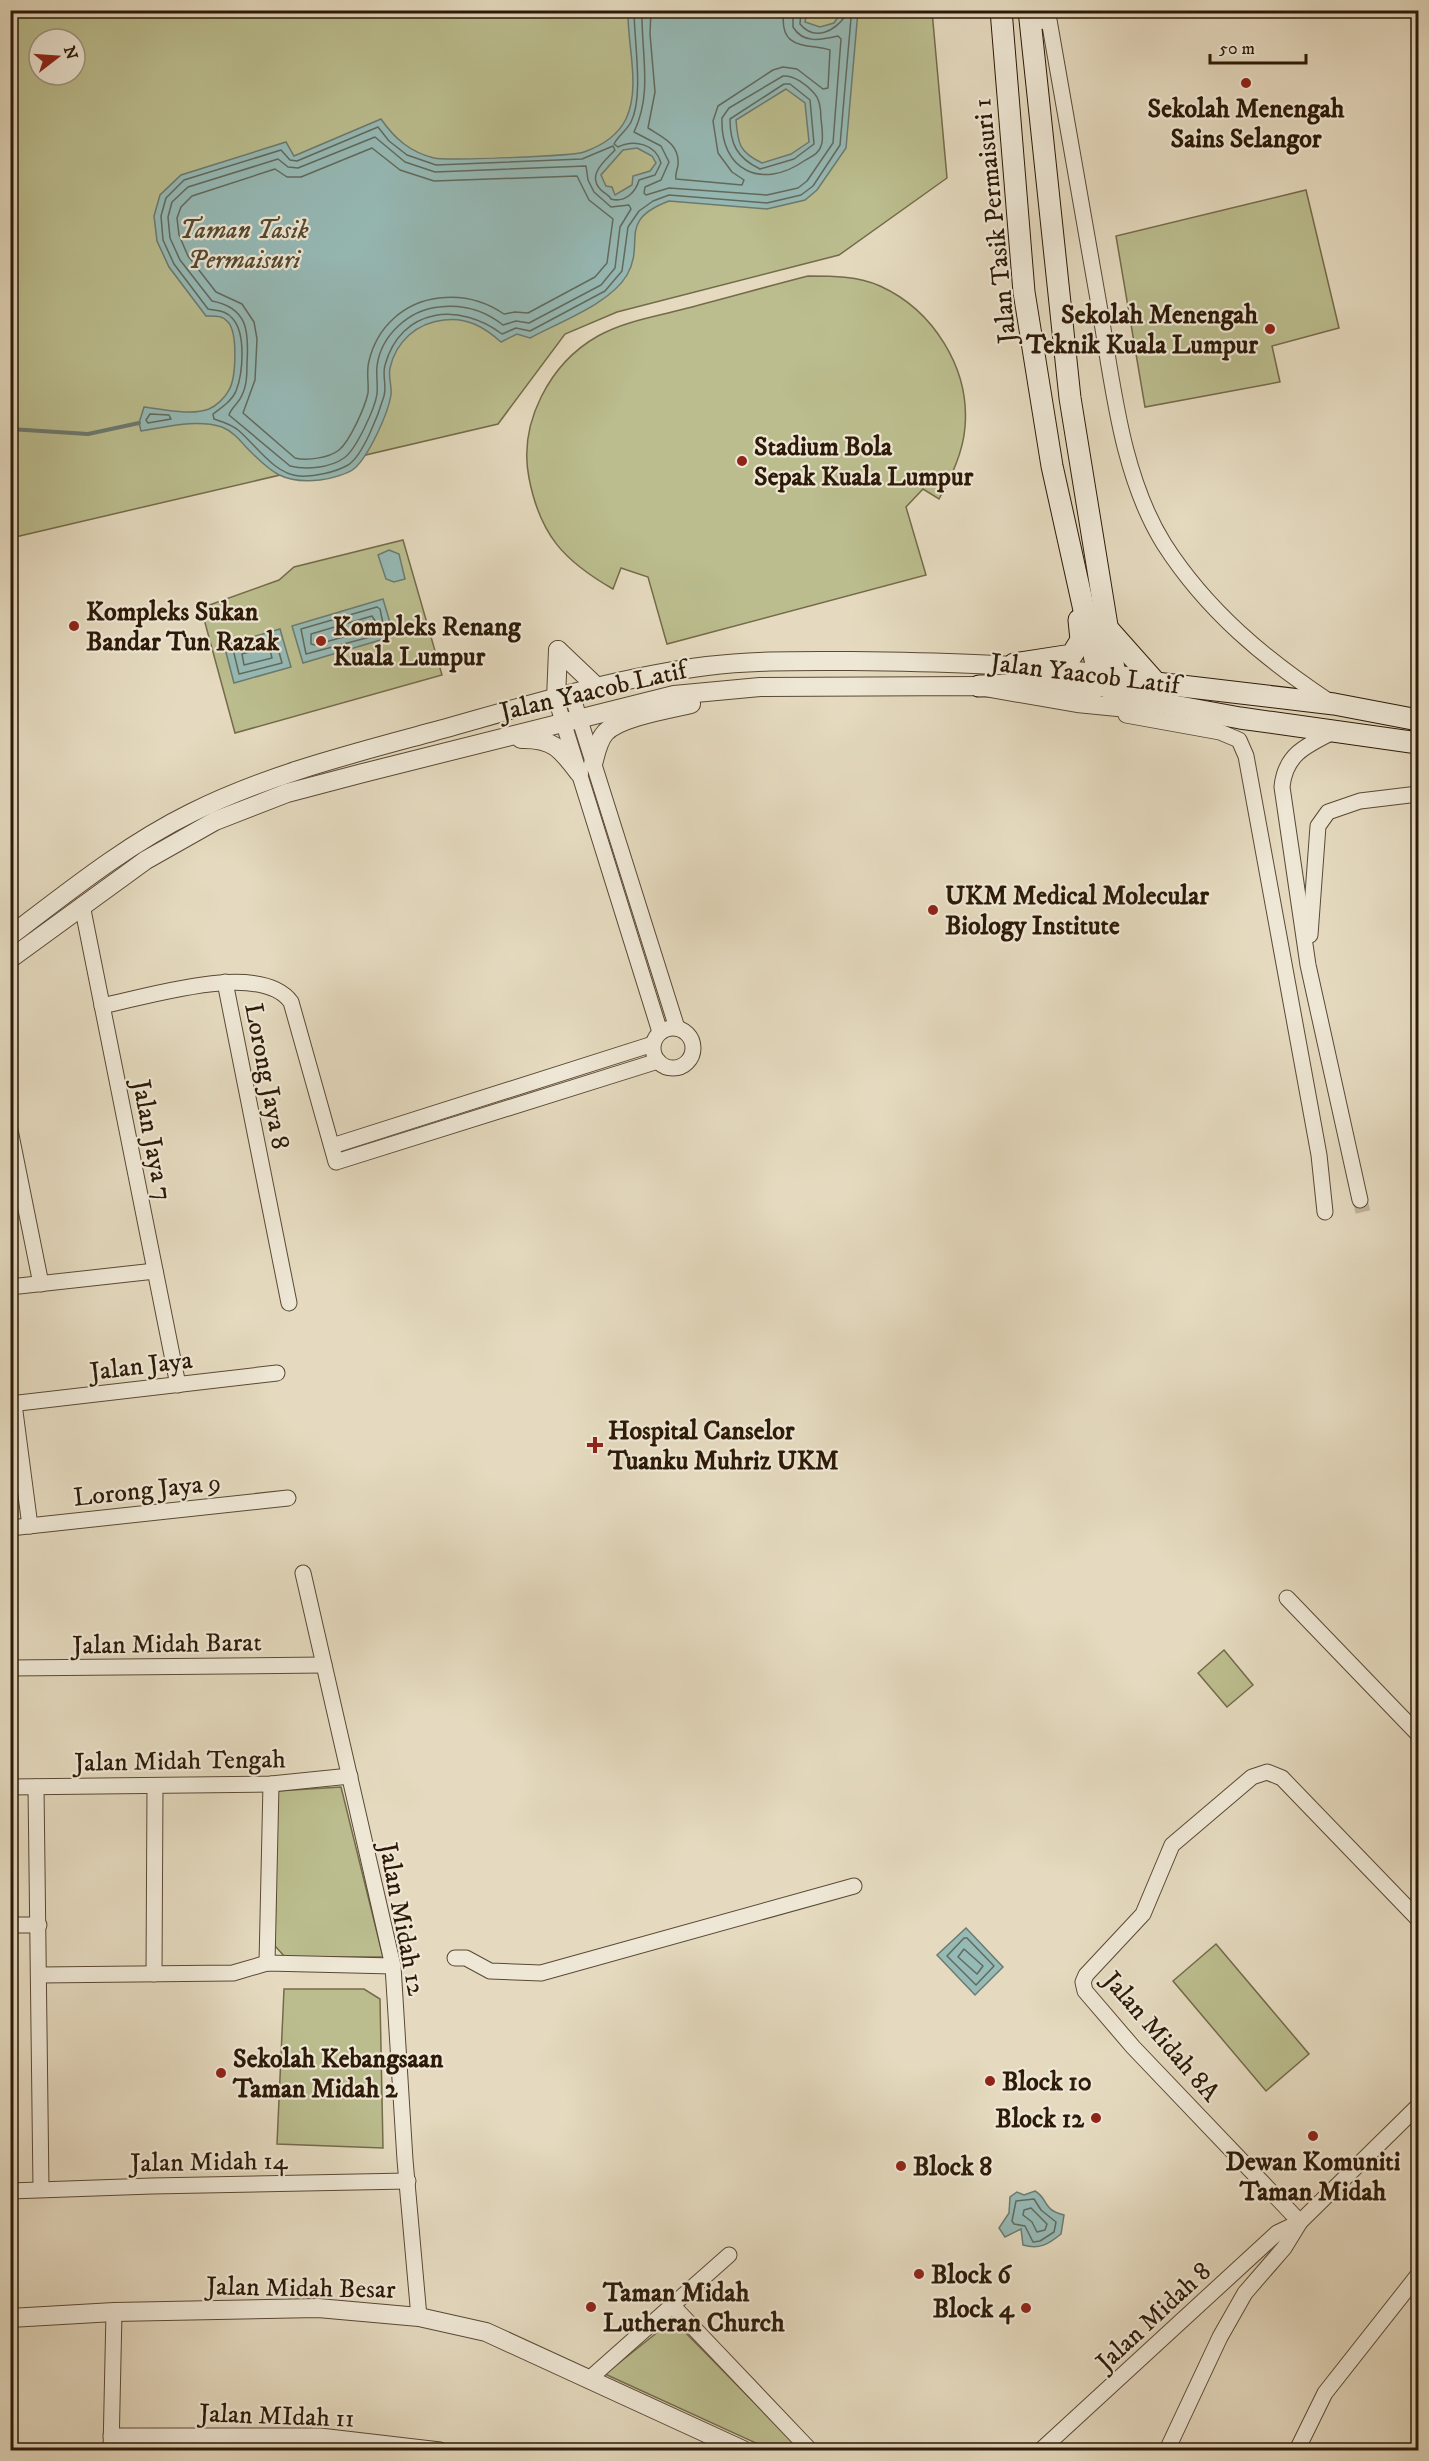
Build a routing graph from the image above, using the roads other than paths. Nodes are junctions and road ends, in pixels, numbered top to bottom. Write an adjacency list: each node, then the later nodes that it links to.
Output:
1 (1001, 10): 4 (main road, Jalan Tasik Permaisuri 1)
2 (1030, 17): 3 (main road); 15 (street)
3 (1070, 398): 4 (main road); 6 (main road)
4 (1042, 405): 5 (main road, Jalan Tasik Permaisuri 1)
5 (1073, 570): 7 (main road); 8 (main road, Jalan Tasik Permaisuri 1)
6 (1108, 628): 8 (main road); 9 (main road)
7 (1014, 664): 8 (street, Jalan Yaacob Latif); 12 (street, Jalan Yaacob Latif)
8 (1106, 677): 9 (main road, Jalan Yaacob Latif); 10 (main road); 16 (main road)
9 (1156, 683): 15 (main road, Jalan Yaacob Latif)
10 (979, 686): 11 (street, Jalan Yaacob Latif); 14 (street, Jalan Yaacob Latif)
11 (760, 687): 17 (street, Jalan Yaacob Latif); 22 (street)
12 (598, 688): 13 (street, Jalan Yaacob Latif); 13 (street)
13 (564, 697): 17 (street); 25 (street, Jalan Yaacob Latif)
14 (1077, 703): 16 (street, Jalan Yaacob Latif); 36 (street)
15 (1334, 704): 18 (main road, Jalan Yaacob Latif)
16 (1240, 718): 19 (main road, Jalan Yaacob Latif)
17 (571, 720): 20 (street, Jalan Yaacob Latif); 22 (street)
18 (1419, 720)
19 (1335, 731): 21 (main road, Jalan Yaacob Latif); 27 (street)
20 (499, 739): 22 (street); 24 (street, Jalan Yaacob Latif)
21 (1419, 743)
22 (586, 769): 30 (street); 31 (street)
23 (1419, 794): 27 (street)
24 (82, 905): 26 (street, Jalan Yaacob Latif); 29 (street, Jalan Jaya 7)
25 (10, 936)
26 (10, 959)
27 (1308, 965): 35 (street)
28 (225, 982): 29 (street, Lorong Jaya 8); 34 (street); 40 (street, Lorong Jaya 8)
29 (102, 1006): 37 (street, Jalan Jaya 7)
30 (677, 1028): 31 (street); 32 (street)
31 (657, 1038): 32 (street); 34 (street)
32 (658, 1061): 34 (street)
33 (10, 1130): 38 (street)
34 (332, 1146)
35 (1360, 1200)
36 (1325, 1212)
37 (155, 1271): 38 (street); 42 (street, Jalan Jaya 7)
38 (41, 1284): 39 (street)
39 (10, 1287)
40 (289, 1303)
41 (277, 1374): 42 (street, Jalan Jaya)
42 (178, 1385): 43 (street, Jalan Jaya)
43 (12, 1404): 45 (street)
44 (288, 1497): 45 (street, Lorong Jaya 9)
45 (30, 1526): 46 (street, Lorong Jaya 9)
46 (10, 1528)
47 (303, 1573): 49 (street, Jalan Midah 12)
48 (1287, 1598): 51 (street)
49 (324, 1665): 50 (street, Jalan Midah Barat); 52 (street, Jalan Midah 12)
50 (10, 1668)
51 (1419, 1734)
52 (350, 1776): 53 (street, Jalan Midah Tengah); 63 (street, Jalan Midah 12)
53 (271, 1784): 54 (street, Jalan Midah Tengah); 62 (street)
54 (155, 1786): 56 (street, Jalan Midah Tengah); 64 (street)
55 (10, 1787): 56 (street, Jalan Midah Tengah)
56 (36, 1787): 60 (street)
57 (854, 1886): 61 (street)
58 (1419, 1919): 70 (street, Jalan Midah 8A)
59 (10, 1925): 60 (street)
60 (39, 1925): 65 (street)
61 (455, 1958)
62 (267, 1964): 63 (street); 64 (street)
63 (393, 1966): 67 (street, Jalan Midah 12)
64 (154, 1974): 65 (street)
65 (40, 1975): 68 (street)
66 (1419, 2106): 70 (street, Jalan Midah 8)
67 (408, 2181): 68 (street, Jalan Midah 14); 75 (street, Jalan Midah 12)
68 (40, 2189): 69 (street, Jalan Midah 14)
69 (10, 2191)
70 (1300, 2222): 82 (street, Jalan Midah 8); 83 (street, Jalan Midah 8)
71 (729, 2255): 73 (street)
72 (1419, 2275): 84 (street)
73 (672, 2306): 77 (street); 81 (street)
74 (114, 2312): 75 (street, Jalan Midah Besar); 76 (street, Jalan Midah Besar); 78 (street)
75 (419, 2317): 77 (street, Jalan Midah Besar)
76 (10, 2318)
77 (588, 2380): 80 (street, Jalan Midah Besar)
78 (111, 2443): 79 (street, Jalan MIdah 11)
79 (438, 2450)
80 (743, 2451)
81 (810, 2451)
82 (1041, 2451)
83 (1167, 2451)
84 (1297, 2451)

